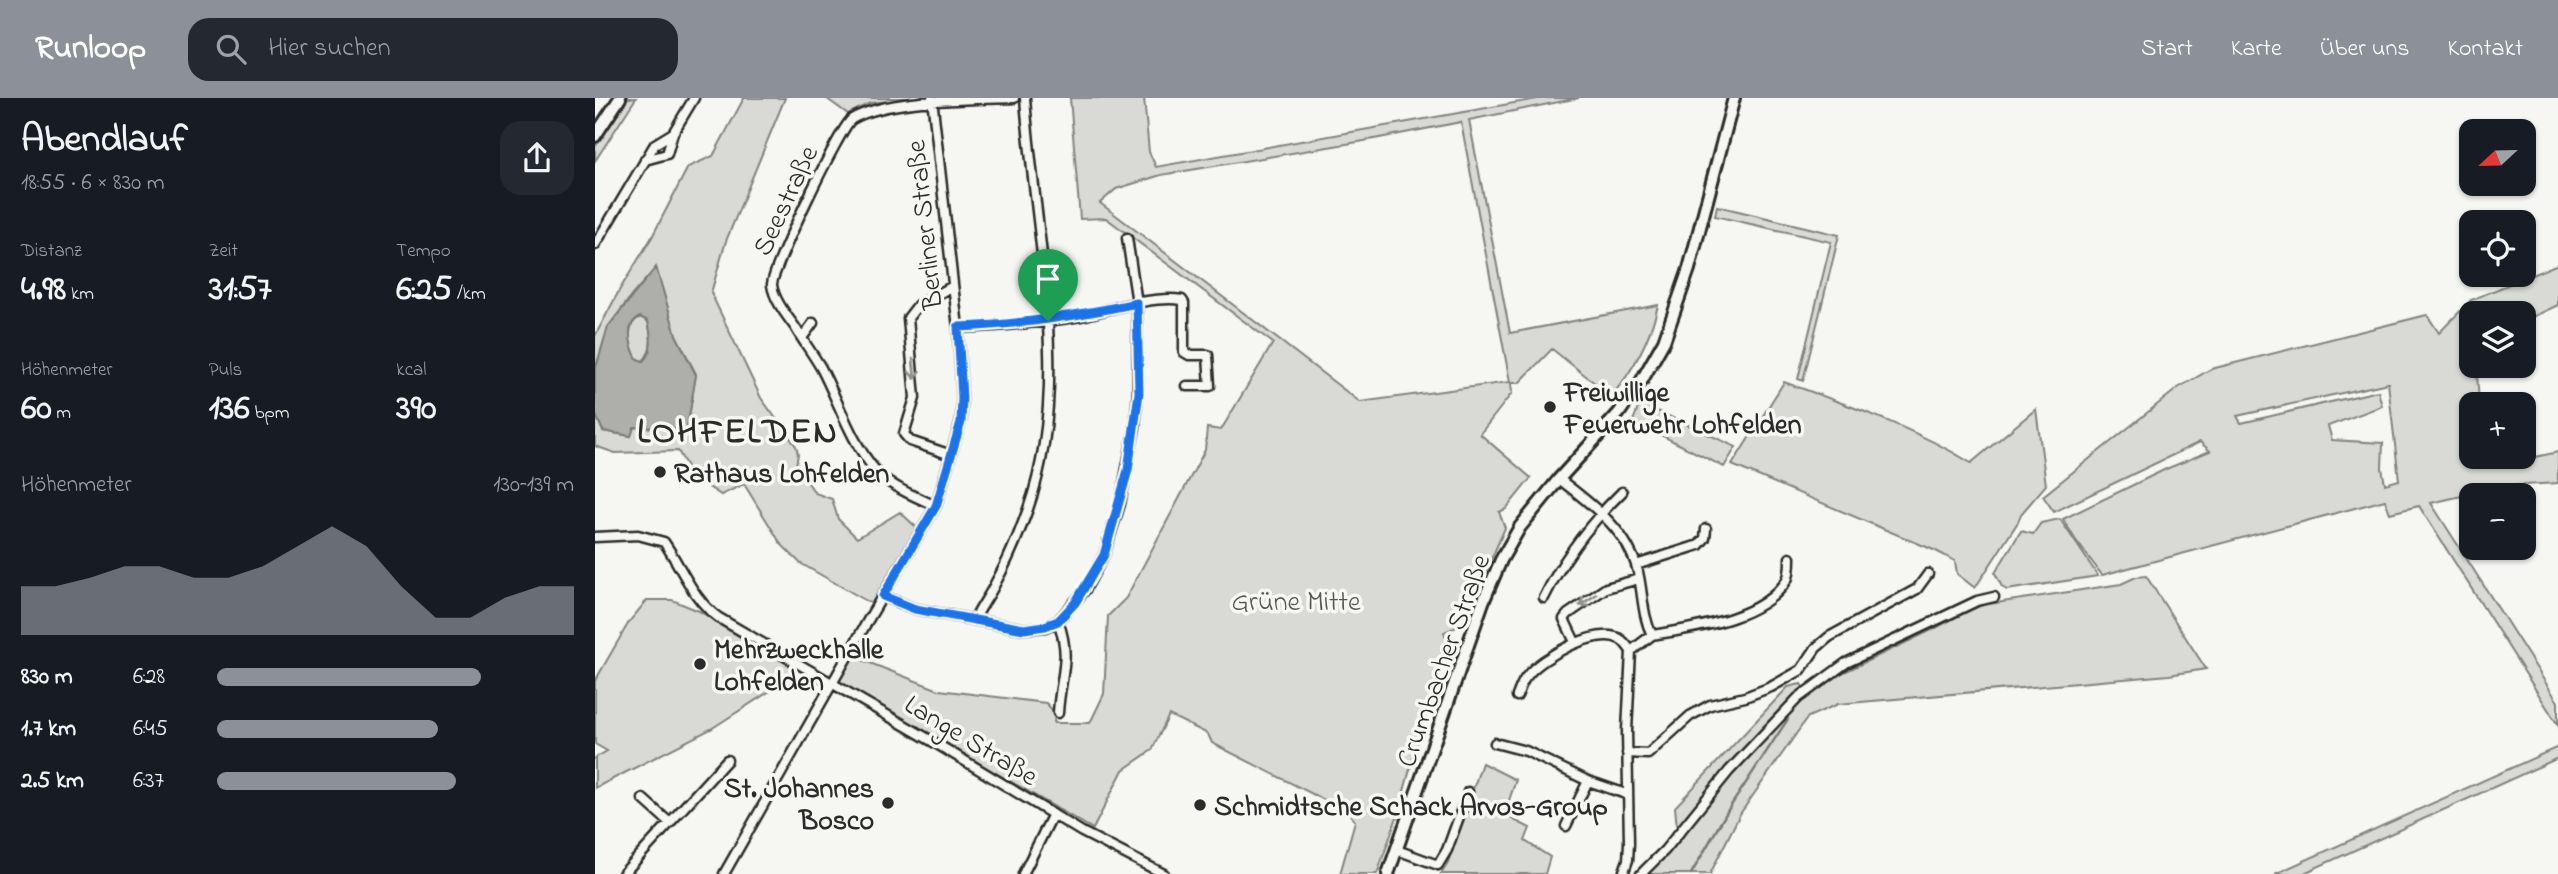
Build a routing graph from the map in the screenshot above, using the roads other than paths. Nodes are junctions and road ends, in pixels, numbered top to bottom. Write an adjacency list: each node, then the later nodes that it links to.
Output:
1 (619, 98): 8 (main road)
2 (694, 98): 7 (street)
3 (1014, 98): 6 (street)
4 (1025, 98): 14 (street)
5 (1734, 98): 20 (main road, Crumbacher Straße)
6 (932, 99): 12 (street, Berliner Straße); 17 (street, Seestraße)
7 (673, 132): 9 (street); 9 (street)
8 (595, 136)
9 (645, 160): 11 (street)
10 (1128, 237): 13 (street)
11 (595, 245)
12 (953, 286): 16 (street, Berliner Straße); 19 (street, one-way to 19)
13 (1137, 303): 14 (street); 18 (street); 34 (street)
14 (1048, 321): 16 (street); 33 (street)
15 (813, 323): 17 (street)
16 (958, 327): 19 (street, Berliner Straße)
17 (802, 338): 22 (street, Seestraße)
18 (1187, 386)
19 (951, 455): 22 (street, Berliner Straße)
20 (1559, 479): 23 (street); 51 (main road, Crumbacher Straße)
21 (1622, 492): 23 (street)
22 (936, 506): 30 (street, Berliner Straße)
23 (1600, 513): 27 (street); 32 (street)
24 (1706, 529): 27 (street)
25 (595, 537): 38 (street, Lange Straße)
26 (1790, 558): 35 (street)
27 (1636, 565): 29 (street)
28 (1928, 574): 42 (street)
29 (1639, 579): 35 (street); 36 (street, one-way to 36)
30 (883, 596): 33 (street); 38 (street, Berliner Straße)
31 (1994, 597): 59 (street)
32 (1543, 598)
33 (975, 619): 34 (street)
34 (1058, 621): 40 (street)
35 (1652, 635): 37 (street)
36 (1575, 642): 37 (street); 39 (street)
37 (1631, 651): 42 (street)
38 (832, 683): 48 (street, Lange Straße); 54 (street, Berliner Straße)
39 (1517, 696)
40 (1058, 713)
41 (1495, 743): 44 (street)
42 (1627, 753): 46 (street)
43 (727, 760): 49 (street)
44 (1588, 781): 46 (street); 50 (street)
45 (1468, 792): 52 (street)
46 (1626, 794): 58 (street)
47 (643, 799): 49 (street)
48 (1053, 814): 55 (street); 56 (street, Lange Straße)
49 (670, 823): 53 (street)
50 (1566, 825)
51 (1397, 850): 52 (street); 57 (main road, Crumbacher Straße)
52 (1436, 869)
53 (623, 874)
54 (724, 874)
55 (1023, 874)
56 (1164, 874)
57 (1388, 874)
58 (1623, 874)
59 (1641, 874)

